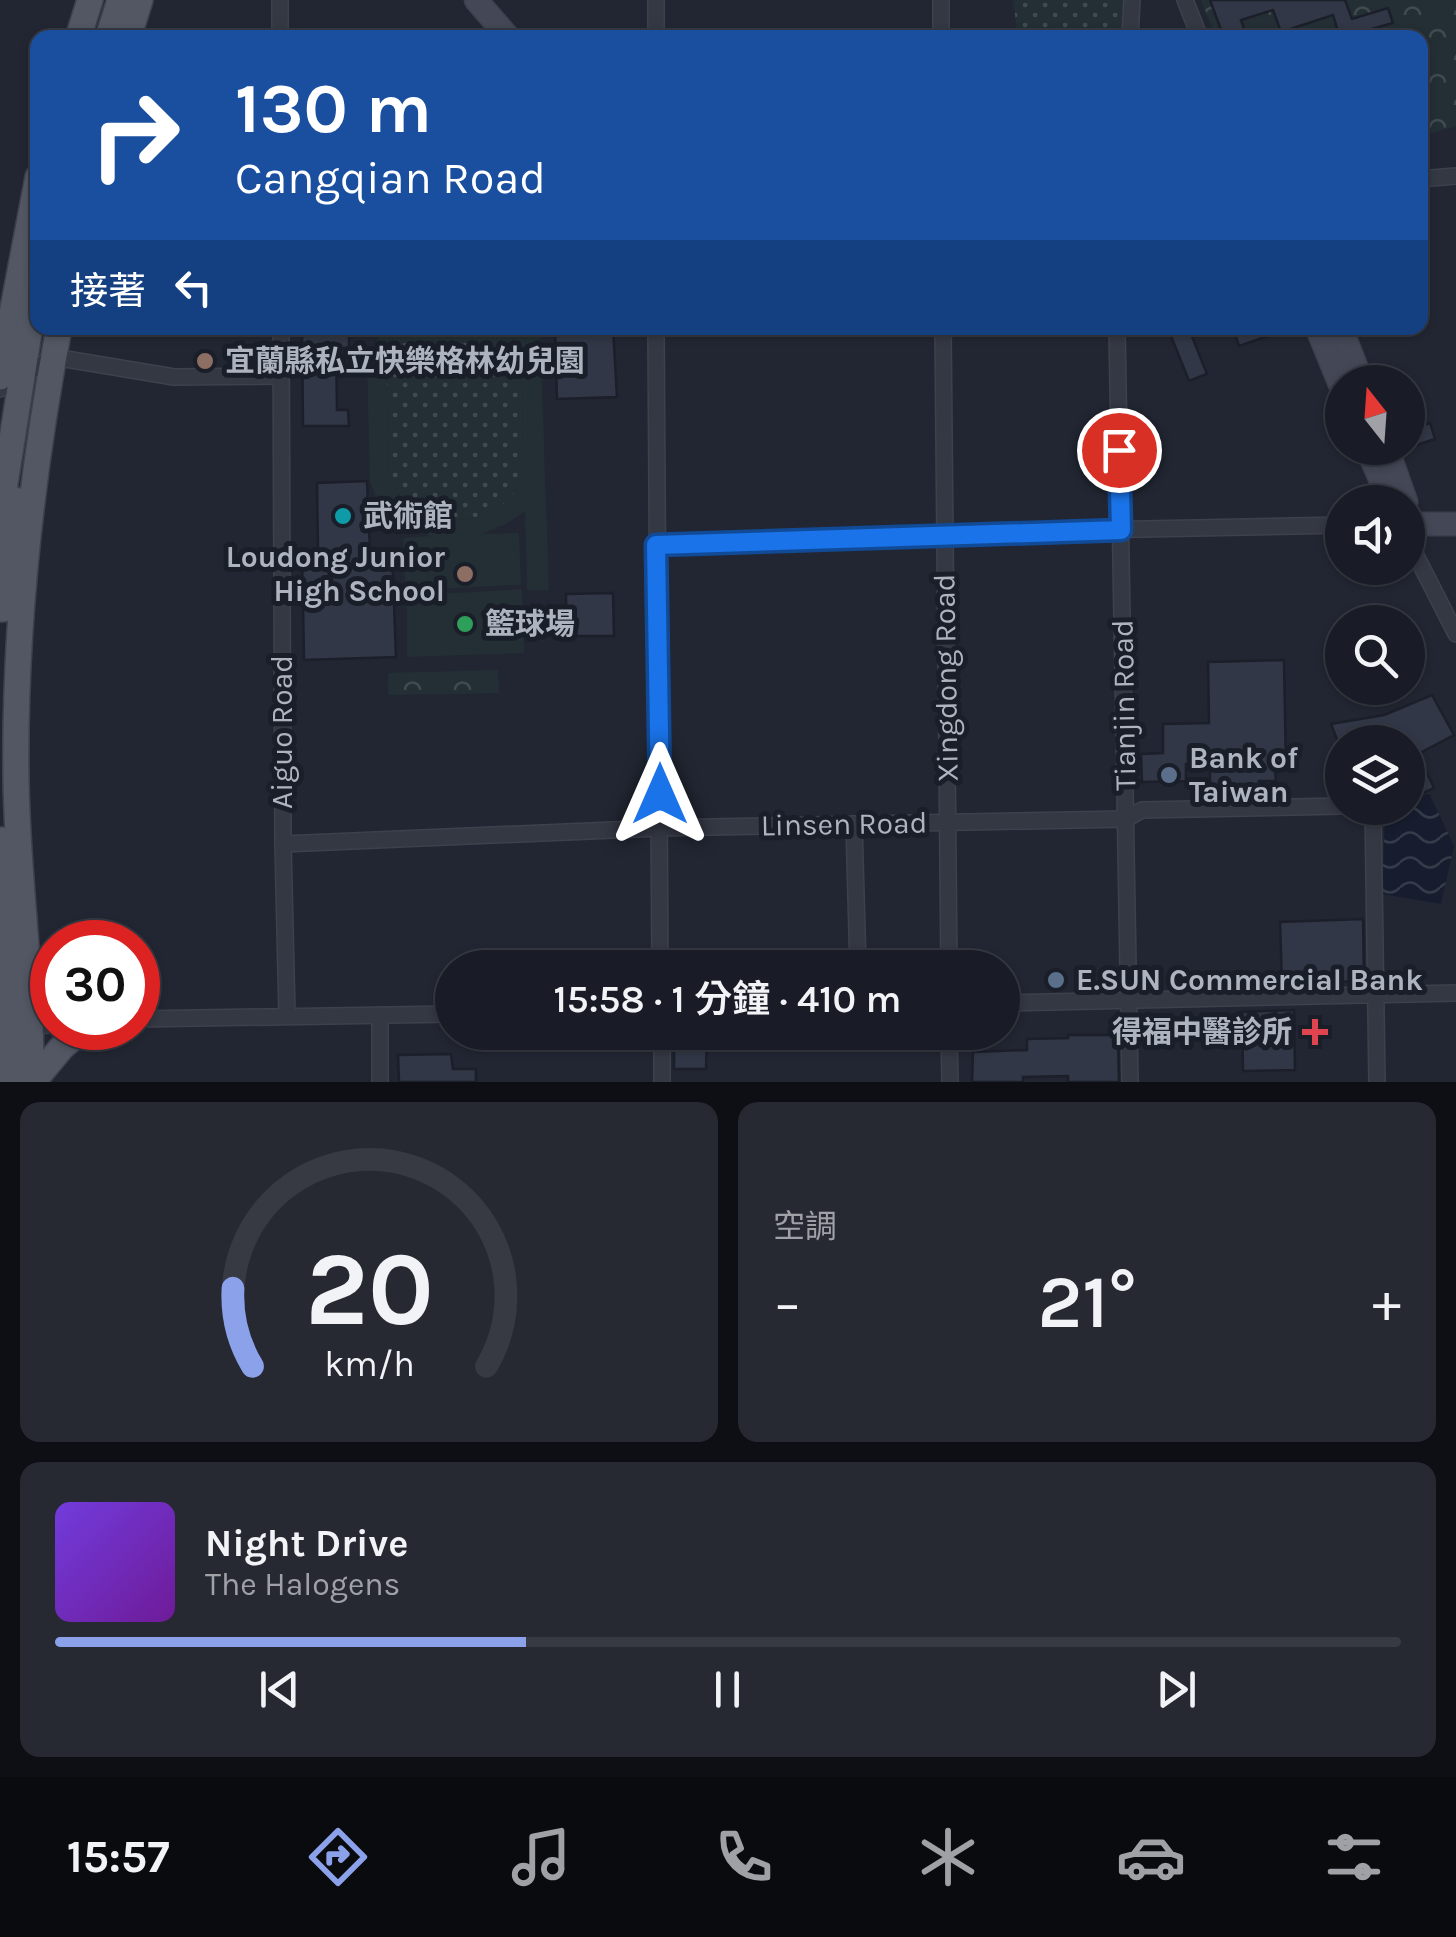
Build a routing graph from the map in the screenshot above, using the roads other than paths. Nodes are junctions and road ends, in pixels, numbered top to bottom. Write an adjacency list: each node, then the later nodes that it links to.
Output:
1 (90, 0): 11 (main road)
2 (107, 0): 12 (main road)
3 (120, 0): 13 (main road)
4 (140, 0): 14 (main road)
5 (280, 0): 15 (street)
6 (476, 0): 16 (main road)
7 (656, 0): 17 (street)
8 (941, 0): 18 (street)
9 (1132, 0): 19 (street)
10 (1185, 0): 20 (street)
11 (81, 30)
12 (98, 30)
13 (111, 30)
14 (131, 30)
15 (280, 30)
16 (502, 30)
17 (656, 30)
18 (941, 30)
19 (1130, 30)
20 (1197, 30)
21 (1456, 176): 22 (street)
22 (1428, 178)
23 (30, 270): 35 (main road)
24 (30, 322): 35 (main road)
25 (39, 335): 35 (main road)
26 (53, 335): 35 (main road)
27 (281, 335): 36 (street, Aiguo Road)
28 (656, 335): 43 (street)
29 (943, 335): 42 (street, Xingdong Road)
30 (1117, 335): 41 (street, Tianjin Road)
31 (1320, 335): 33 (main road)
32 (1343, 335): 34 (main road)
33 (1332, 365)
34 (1355, 365)
35 (21, 374): 36 (street); 37 (main road); 46 (main road); 58 (main road)
36 (282, 376): 54 (street, Aiguo Road)
37 (0, 515)
38 (1425, 524): 39 (main road)
39 (1456, 524)
40 (1325, 525): 41 (street)
41 (1121, 530): 42 (street); 49 (street, Tianjin Road)
42 (944, 533): 43 (street); 50 (street, Xingdong Road)
43 (656, 545): 53 (street)
44 (1425, 573): 45 (street)
45 (1456, 634)
46 (0, 659)
47 (0, 804): 68 (main road)
48 (1325, 806): 49 (street, Linsen Road)
49 (1126, 819): 50 (street, Linsen Road); 62 (street, Tianjin Road)
50 (947, 822): 51 (street, Linsen Road); 57 (street, Xingdong Road)
51 (854, 824): 53 (street, Linsen Road); 56 (street)
52 (1373, 825): 61 (street)
53 (660, 828): 54 (street, Linsen Road); 55 (street)
54 (283, 844): 66 (street, Aiguo Road)
55 (660, 950)
56 (858, 950)
57 (949, 950)
58 (26, 969): 59 (main road); 68 (main road)
59 (30, 975)
60 (1456, 993): 61 (street)
61 (1378, 995): 62 (street); 78 (street)
62 (1129, 1000): 63 (street); 77 (street, Tianjin Road)
63 (1020, 1003)
64 (435, 1014): 65 (street)
65 (380, 1015): 66 (street); 74 (street)
66 (286, 1016): 67 (street)
67 (160, 1019)
68 (24, 1026): 72 (main road); 73 (main road)
69 (59, 1050): 73 (main road)
70 (662, 1050): 75 (street)
71 (949, 1050): 76 (street)
72 (11, 1082)
73 (32, 1082)
74 (380, 1082)
75 (662, 1082)
76 (950, 1082)
77 (1130, 1082)
78 (1376, 1082)

